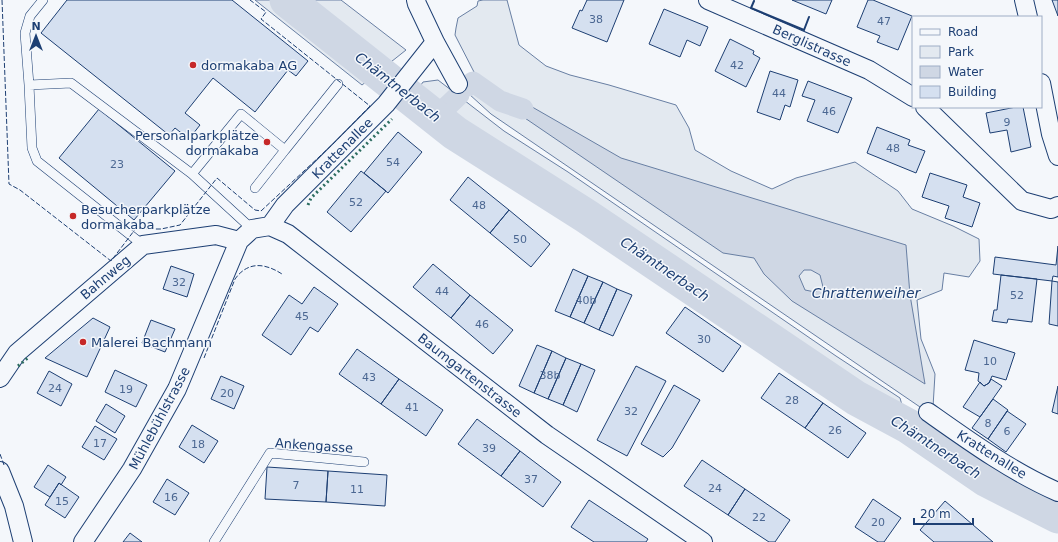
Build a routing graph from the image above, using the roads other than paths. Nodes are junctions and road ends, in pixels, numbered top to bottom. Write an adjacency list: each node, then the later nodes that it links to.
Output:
1 (43, 0): 9 (lane)
2 (416, 0): 6 (street)
3 (708, 0): 11 (street, Berglistrasse)
4 (1024, 0): 5 (street)
5 (1028, 16)
6 (435, 42): 8 (street); 18 (street, Krattenallee)
7 (338, 84): 13 (lane)
8 (458, 84)
9 (29, 85): 15 (lane); 20 (lane)
10 (1042, 88): 14 (street)
11 (912, 97)
12 (925, 108): 17 (street)
13 (285, 150): 15 (lane); 16 (lane)
14 (1058, 156)
15 (192, 174): 18 (lane)
16 (255, 188)
17 (1058, 206)
18 (261, 227): 19 (street); 26 (street, Baumgartenstrasse)
19 (239, 241): 20 (street); 28 (street, Mühlebühlstrasse)
20 (143, 245): 21 (street, Bahnweg)
21 (0, 378)
22 (928, 412): 25 (street, Krattenallee)
23 (364, 462): 29 (lane, Ankengasse)
24 (0, 471): 27 (street)
25 (1058, 492)
26 (693, 539)
27 (23, 542)
28 (83, 542)
29 (214, 542)

